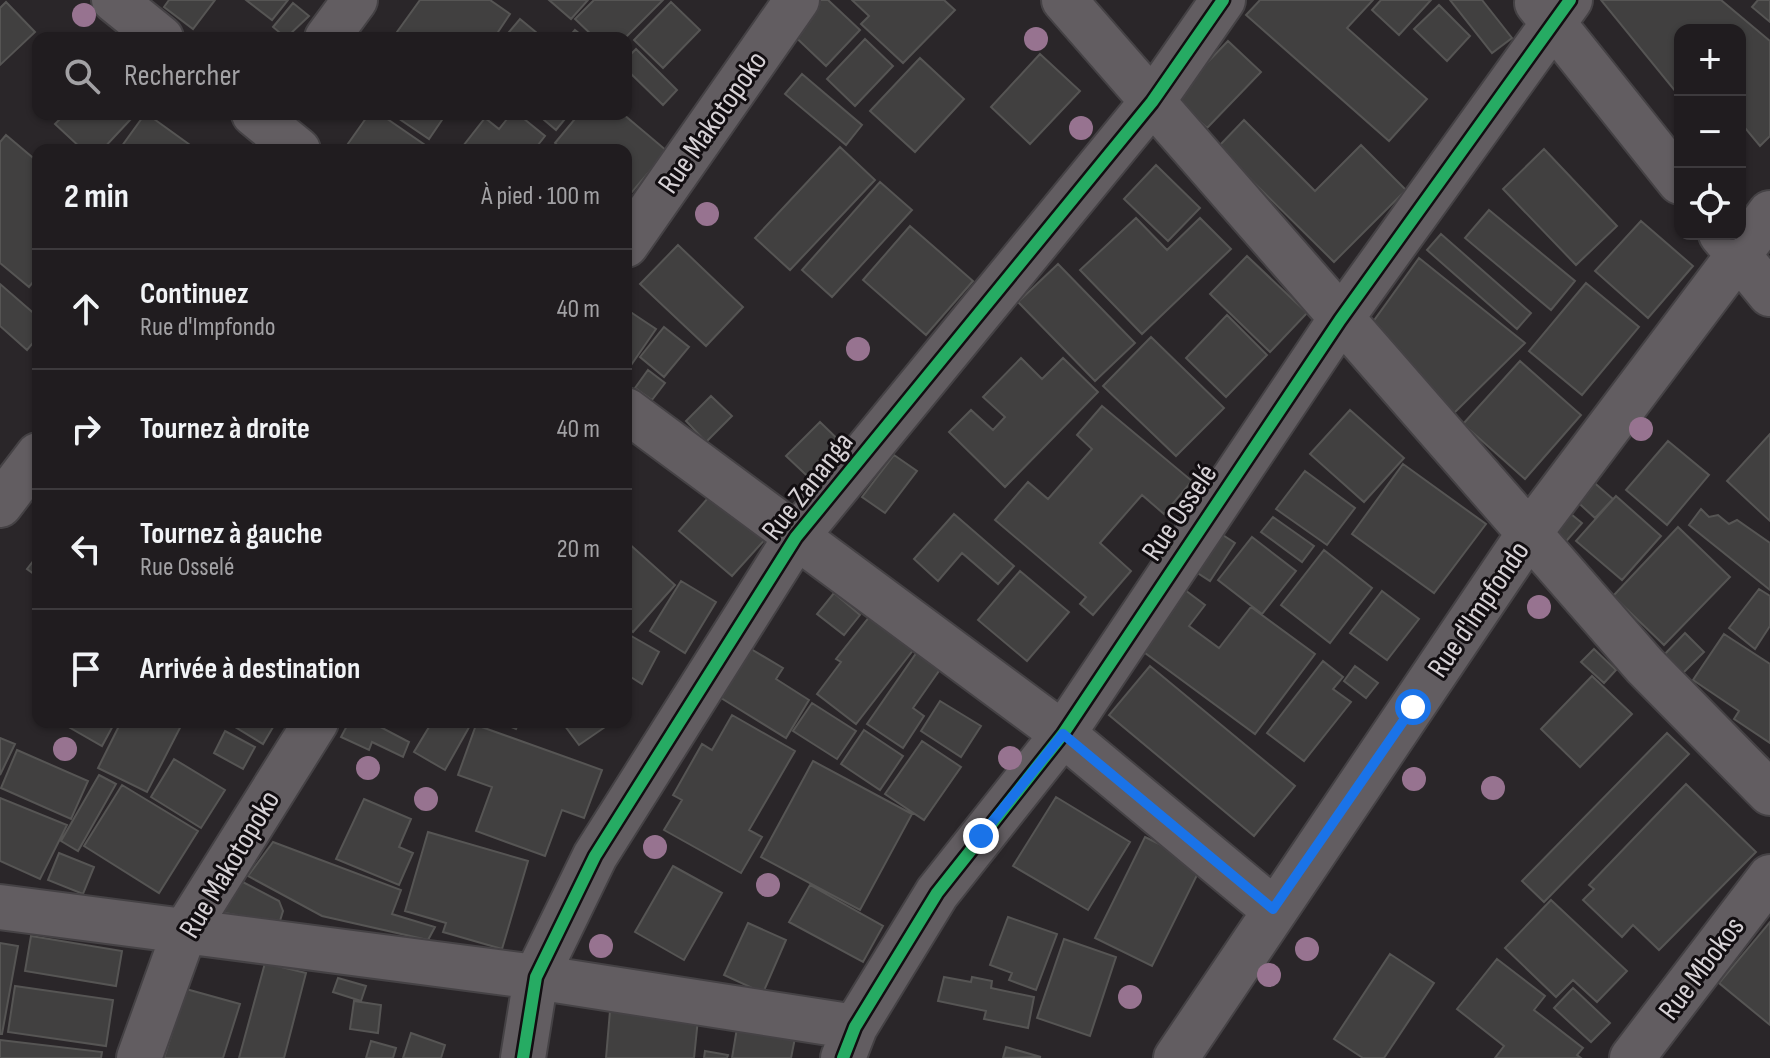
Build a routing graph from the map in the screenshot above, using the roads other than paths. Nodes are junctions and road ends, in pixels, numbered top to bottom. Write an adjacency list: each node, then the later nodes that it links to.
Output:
1 (114, 0): 7 (street)
2 (355, 0): 8 (street)
3 (797, 0): 14 (street, Rue Makotopoko)
4 (1064, 0): 9 (street)
5 (1223, 0): 9 (street, Rue Zananga)
6 (1553, 8): 12 (street); 17 (street, Rue Osselé)
7 (154, 32)
8 (331, 32)
9 (1152, 102): 17 (street); 22 (street, Rue Zananga)
10 (260, 125): 11 (street)
11 (289, 144)
12 (1674, 174)
13 (1770, 213): 15 (street, Rue d'Impfondo)
14 (632, 236)
15 (1730, 245): 16 (street); 21 (street, Rue d'Impfondo)
16 (1770, 294)
17 (1340, 320): 21 (street); 24 (street, Rue Osselé)
18 (632, 414): 22 (street)
19 (32, 463): 20 (street)
20 (0, 505)
21 (1530, 532): 25 (street); 28 (street, Rue d'Impfondo)
22 (796, 537): 24 (street); 30 (street, Rue Zananga)
23 (312, 728): 29 (street, Rue Makotopoko)
24 (1063, 734): 28 (street); 31 (street, Rue Osselé)
25 (1770, 793)
26 (1770, 877): 35 (street, Rue Mbokos)
27 (0, 907): 29 (street)
28 (1273, 909): 34 (street, Rue d'Impfondo)
29 (184, 933): 30 (street); 32 (street, Rue Makotopoko)
30 (536, 977): 31 (street); 33 (street, Rue Zananga)
31 (849, 1042)
32 (139, 1058)
33 (523, 1058)
34 (1176, 1058)
35 (1632, 1058)

